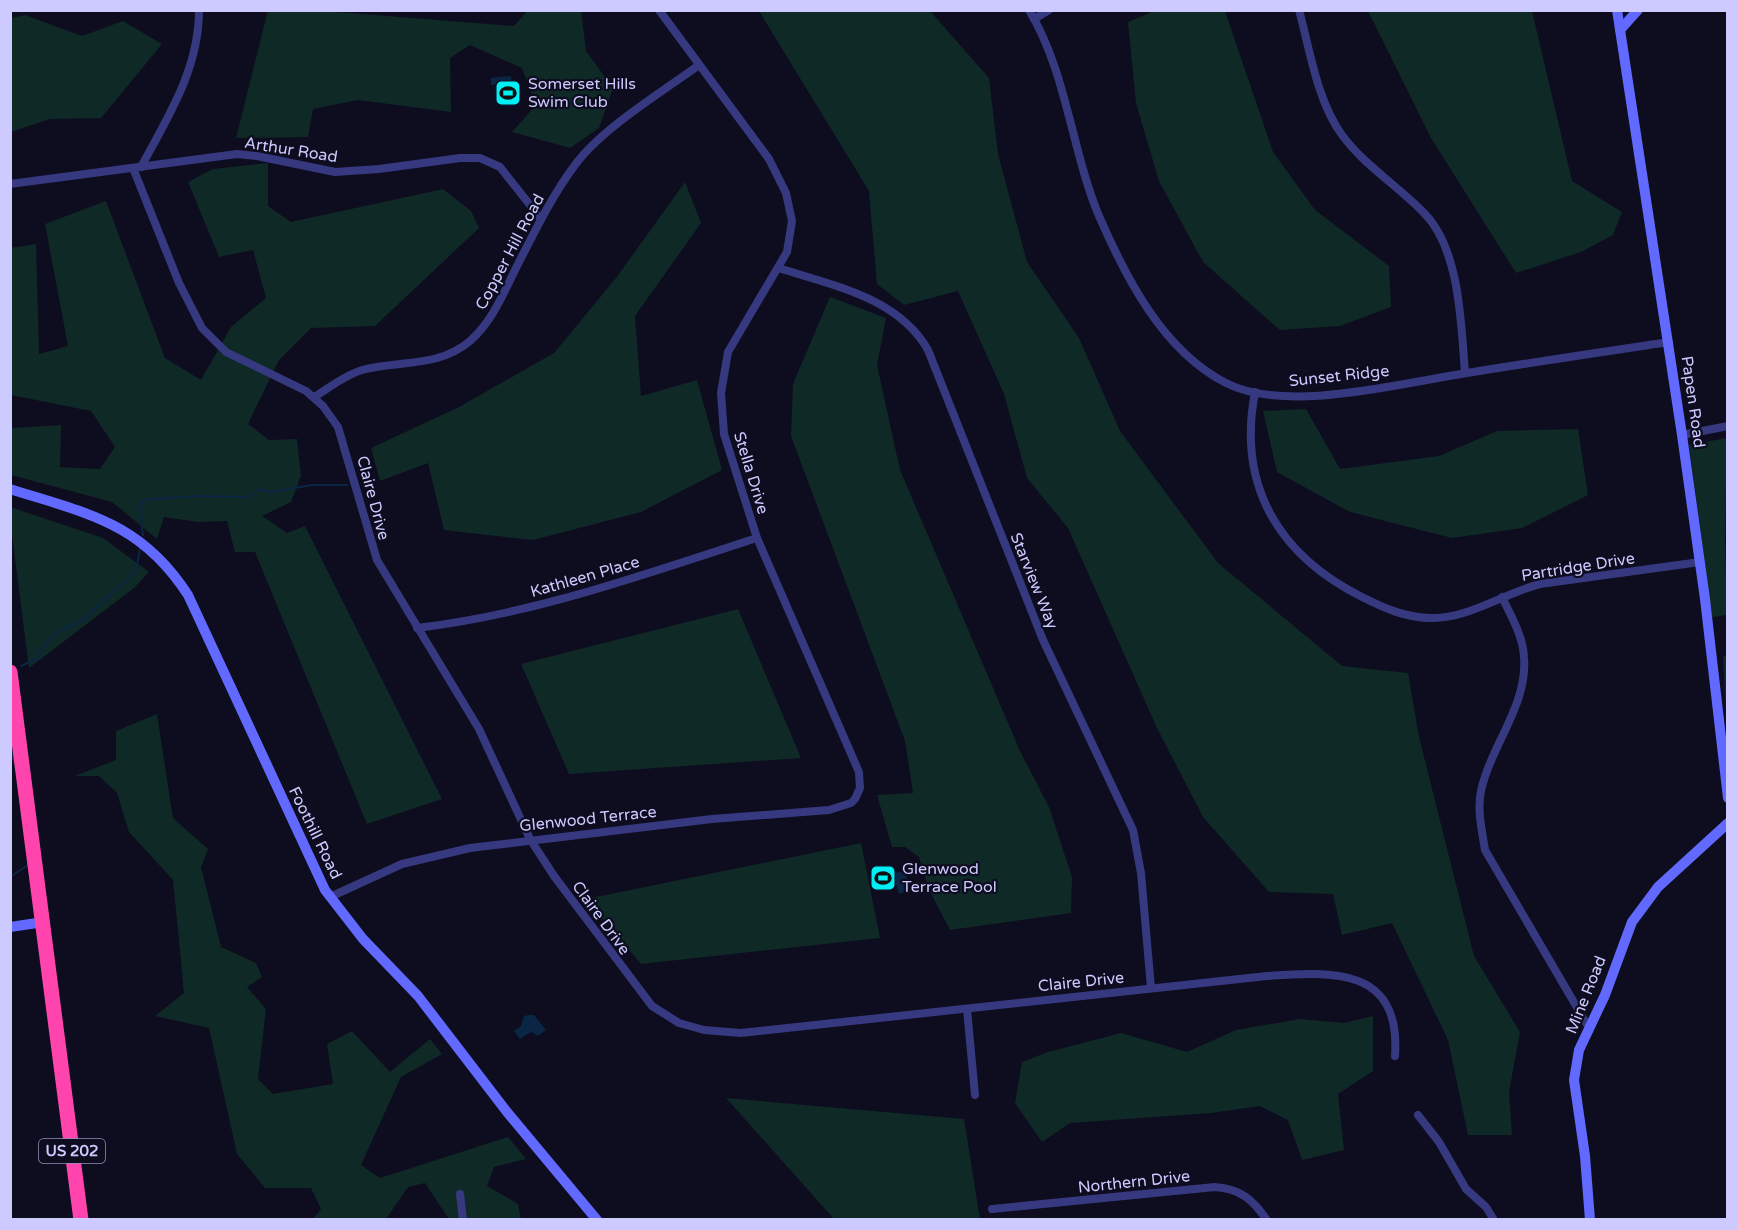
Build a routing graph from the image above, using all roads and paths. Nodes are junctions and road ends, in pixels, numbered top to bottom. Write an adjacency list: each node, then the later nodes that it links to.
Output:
1 (199, 10): 11 (street)
2 (658, 10): 10 (street, Stella Drive)
3 (1029, 10): 8 (street, Sunset Ridge)
4 (1049, 10): 8 (street)
5 (1299, 10): 16 (street)
6 (1617, 10): 9 (street, Papen Road)
7 (1638, 10): 9 (street)
8 (1034, 19): 17 (street, Sunset Ridge)
9 (1620, 30): 15 (street, Papen Road)
10 (699, 65): 13 (street, Copper Hill Road); 14 (street, Stella Drive)
11 (137, 168): 12 (street, Arthur Road); 13 (street, Arthur Road); 18 (street, Claire Drive)
12 (10, 184)
13 (541, 219): 18 (street, Copper Hill Road)
14 (779, 268): 22 (street, Stella Drive); 34 (street, Starview Way)
15 (1669, 342): 16 (street, Sunset Ridge); 20 (street, Papen Road)
16 (1465, 373): 17 (street, Sunset Ridge)
17 (1255, 392): 24 (street, Partridge Drive)
18 (314, 398): 25 (street, Claire Drive)
19 (1728, 426): 20 (street)
20 (1682, 435): 23 (street, Papen Road)
21 (10, 489): 31 (street, Foothill Road)
22 (757, 538): 25 (street, Kathleen Place); 28 (street, Stella Drive)
23 (1700, 562): 24 (street, Partridge Drive); 27 (street, Papen Road)
24 (1502, 597): 36 (street)
25 (417, 628): 30 (street, Claire Drive)
26 (10, 672): 32 (highway, US 202)
27 (1728, 798)
28 (855, 799): 30 (street, Glenwood Terrace)
29 (1728, 822): 36 (street, Mine Road)
30 (530, 839): 31 (street, Glenwood Terrace); 35 (street, Claire Drive)
31 (330, 897): 44 (street, Foothill Road)
32 (44, 922): 33 (street); 42 (highway, US 202)
33 (10, 927)
34 (1151, 988): 35 (street, Claire Drive); 37 (street, Claire Drive)
35 (967, 1009): 38 (street)
36 (1589, 1028): 47 (street, Mine Road)
37 (1395, 1056)
38 (975, 1095)
39 (1418, 1115): 46 (street)
40 (460, 1194): 43 (street)
41 (992, 1209): 45 (street, Northern Drive)
42 (81, 1220)
43 (463, 1220)
44 (597, 1220)
45 (1267, 1220)
46 (1494, 1220)
47 (1590, 1220)

